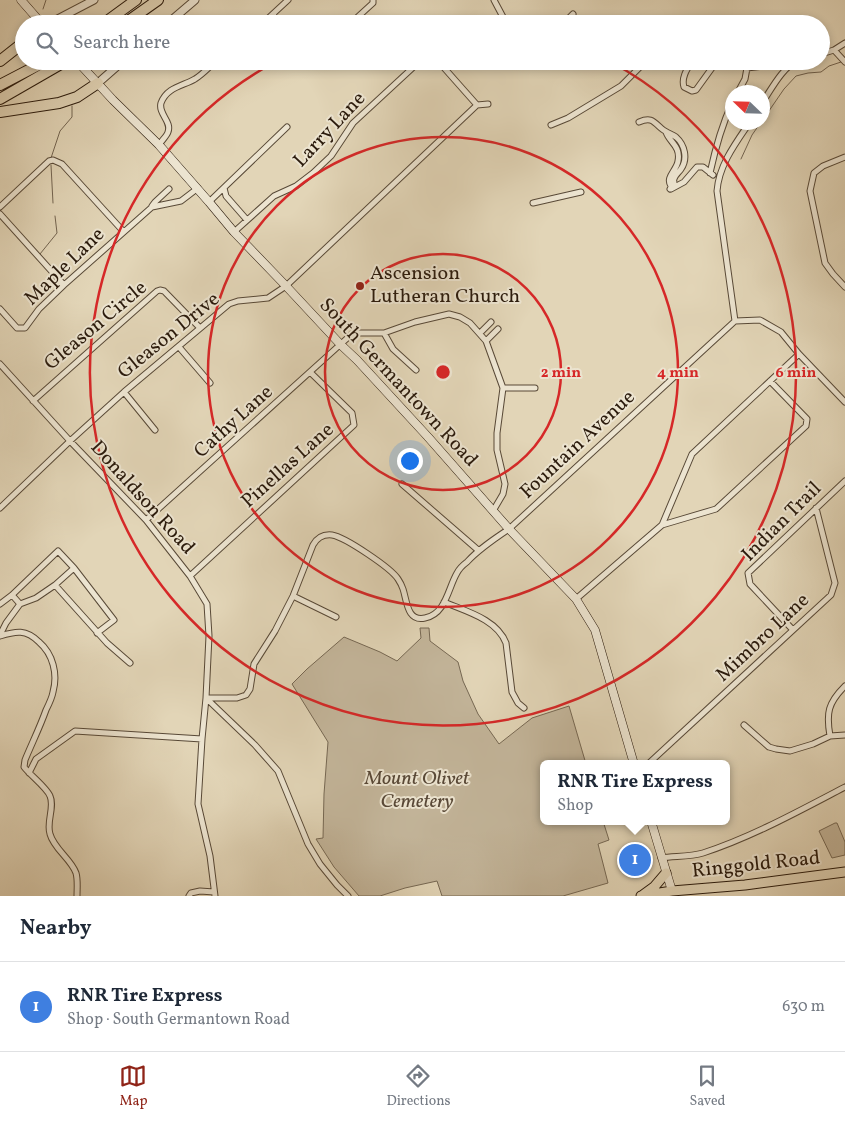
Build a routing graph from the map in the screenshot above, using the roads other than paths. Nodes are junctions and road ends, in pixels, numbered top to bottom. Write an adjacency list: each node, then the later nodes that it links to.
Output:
1 (21, 0): 9 (main road)
2 (94, 0): 10 (street)
3 (136, 0): 11 (highway)
4 (158, 0): 12 (highway)
5 (195, 0): 13 (street)
6 (288, 0): 14 (street)
7 (373, 0): 15 (street)
8 (494, 0): 16 (street)
9 (34, 15)
10 (65, 15)
11 (115, 15)
12 (137, 15)
13 (178, 15)
14 (273, 15)
15 (360, 15)
16 (502, 15)
17 (845, 43): 19 (street)
18 (15, 49): 21 (highway)
19 (834, 50): 20 (street); 22 (street)
20 (830, 51)
21 (0, 60)
22 (845, 62)
23 (35, 70): 36 (highway)
24 (41, 70): 39 (highway)
25 (86, 70): 35 (main road, South Germantown Road)
26 (113, 70): 35 (street)
27 (205, 70): 48 (street)
28 (410, 70): 61 (street, Larry Lane)
29 (446, 70): 41 (street)
30 (637, 70): 45 (street)
31 (687, 70): 32 (street)
32 (710, 70)
33 (747, 70): 37 (street)
34 (784, 70): 38 (street)
35 (98, 83): 42 (highway); 48 (main road, South Germantown Road)
36 (0, 85)
37 (742, 85)
38 (770, 91)
39 (0, 99)
40 (488, 104): 41 (street)
41 (477, 105): 65 (street, Gleason Drive)
42 (0, 112)
43 (725, 121): 50 (street)
44 (639, 122): 50 (street)
45 (551, 125)
46 (288, 128): 53 (street)
47 (745, 130): 51 (street)
48 (158, 144): 52 (main road, South Germantown Road)
49 (845, 157): 66 (street)
50 (710, 174): 51 (street)
51 (718, 180): 68 (street)
52 (198, 188): 56 (main road, South Germantown Road); 59 (street, Maple Lane)
53 (224, 188): 56 (street); 61 (street)
54 (169, 189): 59 (street, Maple Lane)
55 (581, 192): 57 (street)
56 (209, 202): 63 (main road, South Germantown Road)
57 (534, 202)
58 (0, 207): 62 (street)
59 (152, 207): 62 (street, Maple Lane)
60 (0, 214): 64 (street)
61 (247, 220): 63 (street, Larry Lane)
62 (123, 231): 64 (street, Maple Lane)
63 (234, 232): 65 (main road, South Germantown Road)
64 (64, 285): 67 (street, Maple Lane)
65 (286, 286): 70 (street, Gleason Drive); 75 (main road, South Germantown Road)
66 (845, 287)
67 (0, 309)
68 (735, 321): 77 (street); 97 (street, Fountain Avenue)
69 (491, 322): 73 (street)
70 (200, 328): 76 (street, Gleason Drive); 86 (street, Gleason Circle)
71 (498, 330): 74 (street)
72 (384, 333): 73 (street, Cathy Lane); 75 (street, Cathy Lane); 79 (street)
73 (480, 333): 74 (street, Cathy Lane)
74 (486, 341): 83 (street, Cathy Lane)
75 (341, 345): 80 (street, Cathy Lane); 94 (main road, South Germantown Road)
76 (179, 347): 82 (street); 85 (street, Gleason Drive)
77 (799, 354): 81 (street); 87 (street)
78 (0, 364): 86 (street, Donaldson Road)
79 (416, 370)
80 (311, 373): 95 (street, Cathy Lane); 100 (street, Pinellas Lane)
81 (770, 381): 96 (street); 96 (street)
82 (210, 383)
83 (503, 388): 84 (street); 94 (street)
84 (535, 388)
85 (124, 392): 88 (street); 89 (street, Gleason Drive)
86 (33, 401): 89 (street, Donaldson Road)
87 (845, 402)
88 (155, 430)
89 (70, 441): 92 (street, Gleason Drive); 95 (street, Donaldson Road)
90 (845, 481): 93 (street, Indian Trail)
91 (402, 484): 98 (street)
92 (0, 508)
93 (816, 508): 109 (street, Mimbro Lane); 109 (street, Indian Trail)
94 (493, 510): 97 (main road, South Germantown Road)
95 (146, 520): 100 (street, Donaldson Road)
96 (662, 525): 104 (street)
97 (509, 529): 98 (street, Fountain Avenue); 104 (main road, South Germantown Road)
98 (478, 550): 105 (street, Fountain Avenue)
99 (74, 568): 101 (street); 102 (street); 110 (street)
100 (190, 576): 114 (street, Donaldson Road)
101 (55, 585): 107 (street); 110 (street)
102 (12, 595): 106 (street); 107 (street)
103 (293, 596): 105 (street); 108 (street); 114 (street)
104 (576, 599): 120 (main road, South Germantown Road)
105 (444, 602): 115 (street)
106 (0, 604)
107 (20, 604): 111 (street)
108 (336, 617)
109 (793, 630): 121 (street, Mimbro Lane)
110 (97, 633): 112 (street)
111 (0, 635): 122 (street)
112 (130, 663)
113 (845, 686): 118 (street)
114 (206, 698): 119 (street, Donaldson Road); 132 (street)
115 (524, 708)
116 (744, 725): 118 (street)
117 (845, 735): 118 (street)
118 (830, 736)
119 (202, 739): 122 (street); 129 (street, Donaldson Road)
120 (633, 760)
121 (652, 760)
122 (29, 773): 130 (street)
123 (845, 787): 125 (street)
124 (651, 825): 125 (main road)
125 (661, 858): 127 (main road)
126 (845, 872): 128 (main road, Ringgold Road)
127 (666, 873): 128 (main road); 133 (main road)
128 (672, 892): 133 (main road, Ringgold Road)
129 (214, 894): 131 (street)
130 (77, 896)
131 (189, 896)
132 (348, 896)
133 (641, 896)

